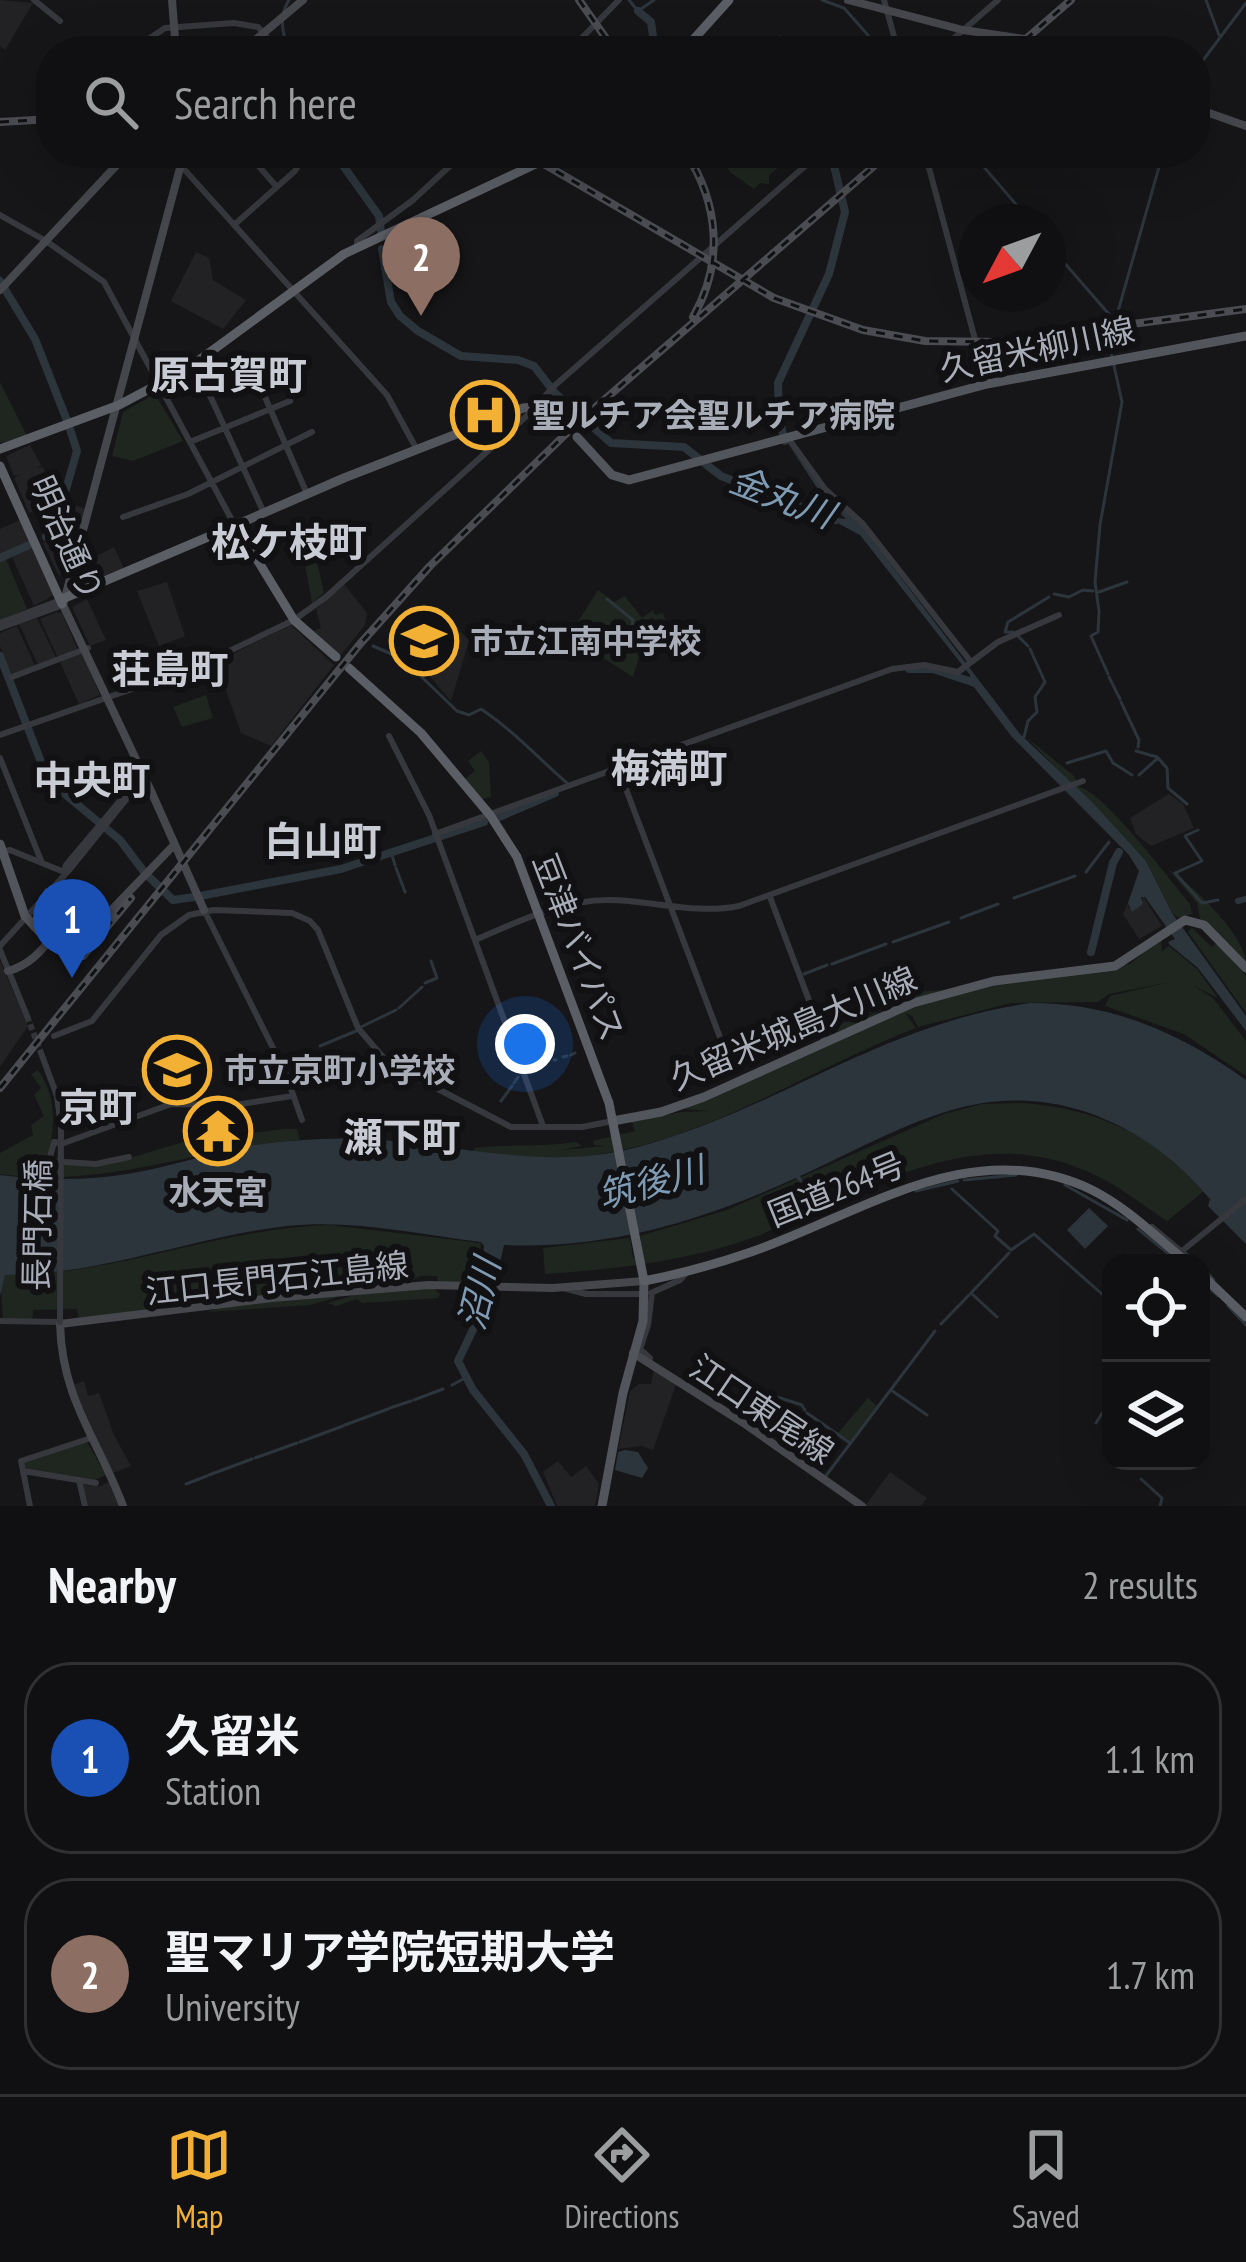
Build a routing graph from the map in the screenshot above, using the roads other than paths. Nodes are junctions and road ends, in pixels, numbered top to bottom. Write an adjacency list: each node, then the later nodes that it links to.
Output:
1 (34, 0): 10 (street)
2 (172, 0): 11 (main road)
3 (303, 0): 13 (main road)
4 (619, 0): 18 (street)
5 (725, 0): 19 (highway)
6 (848, 0): 9 (main road)
7 (884, 0): 9 (street)
8 (998, 0): 12 (street)
9 (887, 11): 12 (main road); 20 (street)
10 (60, 21)
11 (174, 28): 13 (street); 14 (street); 15 (main road)
12 (963, 30): 21 (street); 22 (main road)
13 (264, 32): 16 (main road); 17 (street)
14 (150, 36)
15 (175, 36)
16 (259, 36)
17 (267, 36)
18 (584, 36)
19 (693, 36)
20 (894, 36)
21 (956, 36)
22 (993, 36)
23 (1210, 113): 24 (main road)
24 (1246, 126)
25 (114, 168): 37 (main road)
26 (182, 168): 36 (street); 42 (main road)
27 (260, 168): 34 (street)
28 (297, 168): 34 (street)
29 (448, 168): 38 (street)
30 (528, 168): 38 (highway)
31 (539, 168): 40 (highway)
32 (803, 168): 51 (street)
33 (929, 168): 46 (street)
34 (277, 187): 36 (street)
35 (0, 215): 37 (street)
36 (234, 225): 40 (street)
37 (46, 241): 39 (main road); 42 (street)
38 (357, 247): 40 (highway)
39 (0, 290)
40 (294, 291): 43 (highway); 63 (street)
41 (1246, 336): 46 (main road, 久留米柳川線)
42 (135, 341): 45 (street); 47 (main road)
43 (195, 363): 45 (highway); 57 (street)
44 (252, 367): 52 (street)
45 (159, 383): 48 (highway); 61 (street)
46 (987, 384): 60 (main road, 久留米柳川線)
47 (123, 388): 48 (highway); 50 (main road)
48 (134, 397): 50 (highway)
49 (290, 400): 52 (street)
50 (119, 405): 53 (highway); 55 (main road)
51 (537, 405): 54 (main road); 56 (main road)
52 (268, 409): 57 (street); 62 (street)
53 (104, 411): 55 (highway); 64 (highway)
54 (525, 412): 63 (main road); 77 (street)
55 (115, 419): 73 (main road)
56 (566, 425)
57 (224, 426): 61 (street); 66 (street)
58 (312, 432): 62 (street)
59 (578, 437): 60 (main road, 久留米柳川線)
60 (784, 439): 81 (street)
61 (190, 442): 67 (street)
62 (285, 446): 66 (street); 68 (street)
63 (417, 450): 68 (main road)
64 (0, 452): 69 (highway, 明治通り)
65 (0, 466): 69 (highway, 明治通り)
66 (242, 466): 67 (street); 70 (street)
67 (211, 483): 71 (street); 72 (street)
68 (308, 494): 70 (main road)
69 (16, 495): 75 (highway, 明治通り)
70 (265, 514): 72 (main road)
71 (123, 517)
72 (235, 526): 74 (highway); 75 (highway); 77 (highway)
73 (70, 582): 74 (highway); 75 (main road)
74 (80, 591): 75 (highway)
75 (64, 602): 78 (street); 79 (main road, 明治通り)
76 (1059, 615): 81 (street)
77 (292, 621): 80 (highway); 84 (street)
78 (0, 626)
79 (86, 649): 83 (street); 84 (main road, 明治通り)
80 (334, 658)
81 (967, 665): 89 (street)
82 (348, 669): 94 (highway, 豆津バイパス)
83 (12, 677)
84 (107, 696): 85 (street); 88 (main road, 明治通り); 90 (main road, 明治通り)
85 (0, 735)
86 (389, 736): 96 (street)
87 (0, 758): 100 (street)
88 (135, 761): 90 (main road, 明治通り); 92 (main road)
89 (618, 768): 94 (street); 104 (street)
90 (143, 777): 92 (street); 93 (main road)
91 (1080, 783): 103 (street)
92 (134, 787): 93 (street); 101 (street)
93 (151, 790): 95 (main road)
94 (488, 816): 96 (street); 106 (highway, 豆津バイパス)
95 (167, 828): 97 (main road); 99 (main road)
96 (435, 834): 109 (street)
97 (175, 845): 99 (main road); 105 (main road)
98 (1, 848): 100 (street); 107 (main road)
99 (161, 856): 108 (main road)
100 (42, 862): 101 (street)
101 (64, 872): 102 (street)
102 (47, 891): 107 (street); 108 (street)
103 (770, 896): 104 (street); 116 (street)
104 (669, 906): 106 (street); 118 (street)
105 (204, 910): 115 (street); 120 (street); 123 (street)
106 (538, 914): 109 (street); 122 (highway, 豆津バイパス)
107 (25, 916): 110 (main road); 111 (street)
108 (66, 920): 110 (main road)
109 (475, 940): 123 (street)
110 (48, 941): 113 (main road)
111 (0, 948): 113 (street)
112 (1246, 968): 116 (main road, 久留米城島大川線)
113 (8, 971): 114 (street)
114 (27, 1016)
115 (54, 1036)
116 (824, 1040): 122 (main road, 久留米城島大川線)
117 (41, 1053): 119 (street)
118 (732, 1069)
119 (57, 1096): 124 (street); 125 (street); 136 (street, 長門石橋, bridge)
120 (292, 1096): 121 (street); 124 (street)
121 (302, 1120)
122 (614, 1125): 123 (street); 133 (highway)
123 (544, 1126)
124 (67, 1140): 125 (street)
125 (54, 1142): 126 (street)
126 (129, 1157)
127 (1246, 1199): 129 (street)
128 (1143, 1225): 129 (street); 130 (highway, 国道264号); 133 (highway, 国道264号)
129 (1183, 1250): 131 (street)
130 (1180, 1254)
131 (1186, 1254)
132 (1210, 1281): 134 (highway, 国道264号)
133 (646, 1290): 136 (main road, 江口長門石江島線); 137 (main road); 138 (street)
134 (1246, 1317)
135 (0, 1322): 136 (street)
136 (60, 1323): 139 (main road)
137 (633, 1353): 138 (main road, 江口東尾線); 146 (main road)
138 (649, 1362): 147 (main road, 江口東尾線)
139 (91, 1438): 140 (street); 145 (main road)
140 (23, 1471): 141 (street); 143 (street)
141 (79, 1480): 142 (street); 144 (street)
142 (96, 1483)
143 (30, 1506)
144 (86, 1506)
145 (123, 1506)
146 (602, 1506)
147 (862, 1506)

